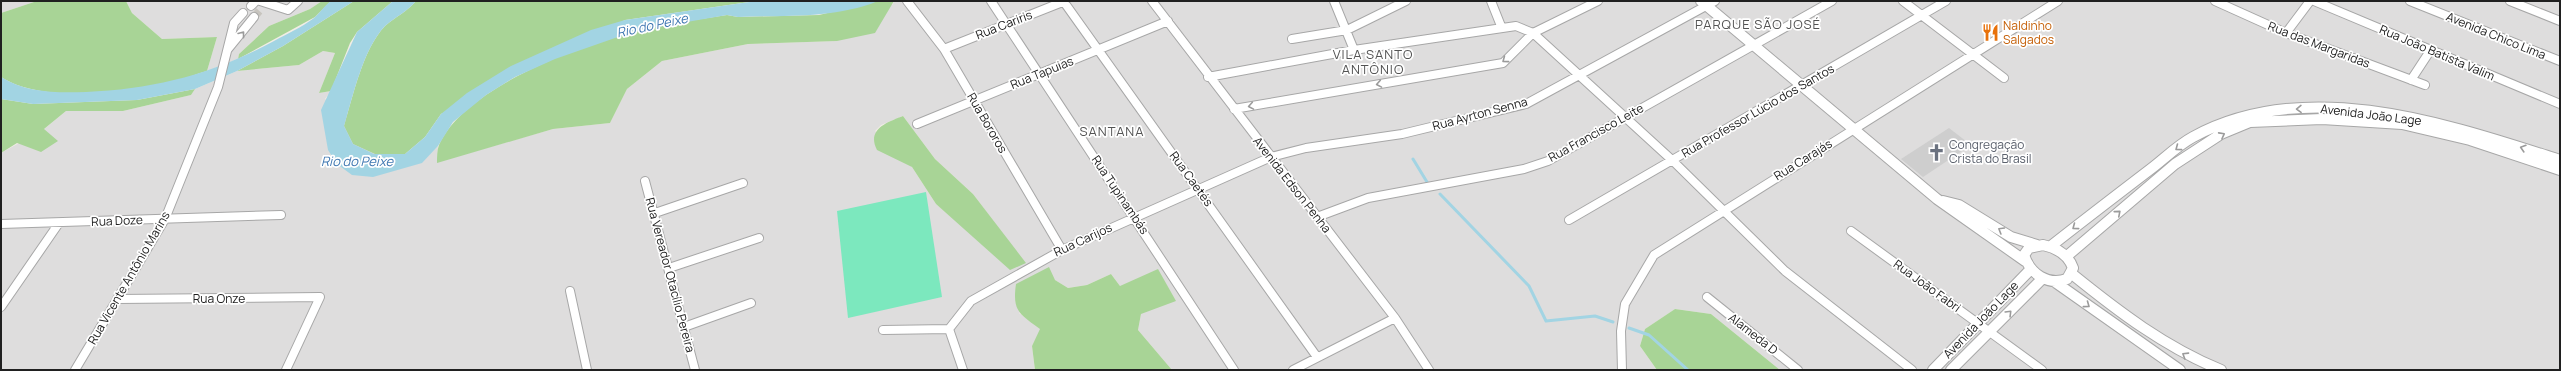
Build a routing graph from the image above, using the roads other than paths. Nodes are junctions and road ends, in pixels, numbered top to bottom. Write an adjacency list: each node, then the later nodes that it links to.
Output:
1 (286, 1): 22 (street)
2 (298, 1): 22 (street)
3 (907, 1): 36 (street, Rua Bororos)
4 (992, 1): 29 (street, Rua Tupinambás)
5 (1065, 1): 29 (street, Rua Cariris); 37 (street, Rua Caetés)
6 (1152, 1): 27 (street, Avenida Edson Penha)
7 (1334, 1): 31 (street)
8 (1406, 1): 31 (street)
9 (1491, 1): 30 (street)
10 (1598, 1): 32 (street)
11 (1832, 1): 35 (street, Rua Francisco Leite)
12 (1903, 1): 25 (street)
13 (1946, 1): 25 (street, Rua Professor Lúcio dos Santos)
14 (2058, 1): 41 (street, Rua Carajás)
15 (2215, 1): 33 (street, Rua das Margaridas)
16 (2310, 1): 33 (street)
17 (2314, 1): 39 (street, Rua João Batista Valim)
18 (2410, 1): 42 (street, Avenida Chico Lima)
19 (2510, 1): 28 (street)
20 (263, 2): 22 (street); 23 (street)
21 (1708, 3): 35 (street); 44 (street, Rua Ayrton Senna)
22 (279, 7)
23 (261, 9)
24 (243, 13): 40 (street, Rua Vicente Antônio Marins)
25 (1922, 16): 41 (street); 48 (street, Rua Professor Lúcio dos Santos)
26 (254, 17): 40 (street, Rua Vicente Antônio Marins, one-way to 26)
27 (1168, 21): 37 (street, Rua Tapuias); 45 (street, Avenida Edson Penha)
28 (2560, 21)
29 (1006, 23): 36 (street, Rua Cariris); 43 (street, Rua Tupinambás)
30 (1501, 26): 32 (street); 38 (street)
31 (1347, 30): 34 (street); 38 (street)
32 (1533, 33): 44 (street); 52 (street, one-way to 52)
33 (2286, 33): 47 (street, Rua das Margaridas)
34 (1292, 40)
35 (1754, 45): 48 (street); 53 (street, Rua Francisco Leite)
36 (944, 49): 50 (street, Rua Bororos)
37 (1098, 50): 43 (street, Rua Tapuias); 62 (street, Rua Caetés)
38 (1354, 50): 45 (street)
39 (2430, 51): 47 (street); 51 (street, Rua João Batista Valim)
40 (227, 52): 69 (street, Rua Vicente Antônio Marins)
41 (1974, 54): 46 (street); 55 (street, Rua Carajás)
42 (2560, 61)
43 (1039, 74): 50 (street, Rua Tapuias); 67 (street, Rua Tupinambás)
44 (1580, 75): 53 (street); 56 (street, Rua Ayrton Senna)
45 (1208, 77): 52 (street, Avenida Edson Penha)
46 (2004, 78)
47 (2411, 80): 49 (street, Rua das Margaridas)
48 (1803, 85): 55 (street); 58 (street, Rua Professor Lúcio dos Santos)
49 (2425, 85)
50 (974, 100): 54 (street, Rua Tapuias); 77 (street, Rua Bororos)
51 (2560, 104)
52 (1234, 109): 56 (street, Avenida Edson Penha)
53 (1625, 117): 58 (street); 68 (street, Rua Francisco Leite)
54 (917, 124)
55 (1855, 128): 63 (street); 64 (street, Rua Carajás)
56 (1271, 157): 62 (street, Rua Carijos); 68 (street, Avenida Edson Penha)
57 (2560, 160): 76 (street, Avenida João Lage, one-way to 76)
58 (1673, 161): 64 (street); 70 (street, Rua Professor Lúcio dos Santos)
59 (2560, 170): 78 (street, Avenida João Lage, one-way to 59)
60 (645, 181): 65 (street, Rua Vereador Otacílio Pereira)
61 (743, 183): 65 (street)
62 (1198, 188): 67 (street, Rua Carijos); 95 (street, Rua Caetés)
63 (1937, 199): 75 (street, one-way to 63); 79 (street)
64 (1724, 210): 104 (street, Rua Carajás); 106 (street)
65 (655, 213): 80 (street, Rua Vereador Otacílio Pereira)
66 (281, 215): 69 (street, Rua Doze)
67 (1135, 216): 77 (street, Rua Carijos); 101 (street, Rua Tupinambás)
68 (1317, 218): 89 (street, Avenida Edson Penha)
69 (165, 219): 71 (street, Rua Doze); 86 (street, Rua Vicente Antônio Marins)
70 (1569, 220)
71 (59, 223): 72 (street, Rua Doze); 88 (street)
72 (1, 224)
73 (1851, 231): 90 (street, Rua João Fabri)
74 (759, 238): 80 (street)
75 (2037, 245): 76 (street); 79 (street)
76 (2050, 246): 78 (street)
77 (1062, 250): 91 (street, Rua Carijos)
78 (2067, 256): 81 (street)
79 (2028, 265): 82 (street); 90 (street, Avenida João Lage)
80 (669, 268): 92 (street, Rua Vereador Otacílio Pereira)
81 (2072, 274): 83 (street); 111 (street, one-way to 81)
82 (2042, 279): 83 (street); 94 (street, Avenida João Lage, one-way to 82)
83 (2055, 282): 110 (street, one-way to 110)
84 (570, 292): 98 (street)
85 (1707, 297): 105 (street, Alameda D)
86 (117, 299): 96 (street, Rua Vicente Antônio Marins); 97 (street, Rua Onze)
87 (751, 303): 92 (street)
88 (1, 307)
89 (1395, 318): 95 (street); 103 (street, Avenida Edson Penha)
90 (1978, 324): 94 (street, Rua João Fabri); 107 (street, Avenida João Lage)
91 (950, 326): 93 (street); 100 (street)
92 (684, 327): 99 (street, Rua Vereador Otacílio Pereira)
93 (883, 330)
94 (1990, 332): 108 (street, Avenida João Lage); 109 (street, Rua João Fabri)
95 (1317, 357): 102 (street)
96 (75, 370)
97 (286, 370)
98 (587, 370)
99 (695, 370)
100 (963, 370)
101 (1234, 370)
102 (1293, 370)
103 (1429, 370)
104 (1622, 370)
105 (1798, 370)
106 (1912, 370)
107 (1933, 370)
108 (1951, 370)
109 (2042, 370)
110 (2180, 370)
111 (2221, 370)

